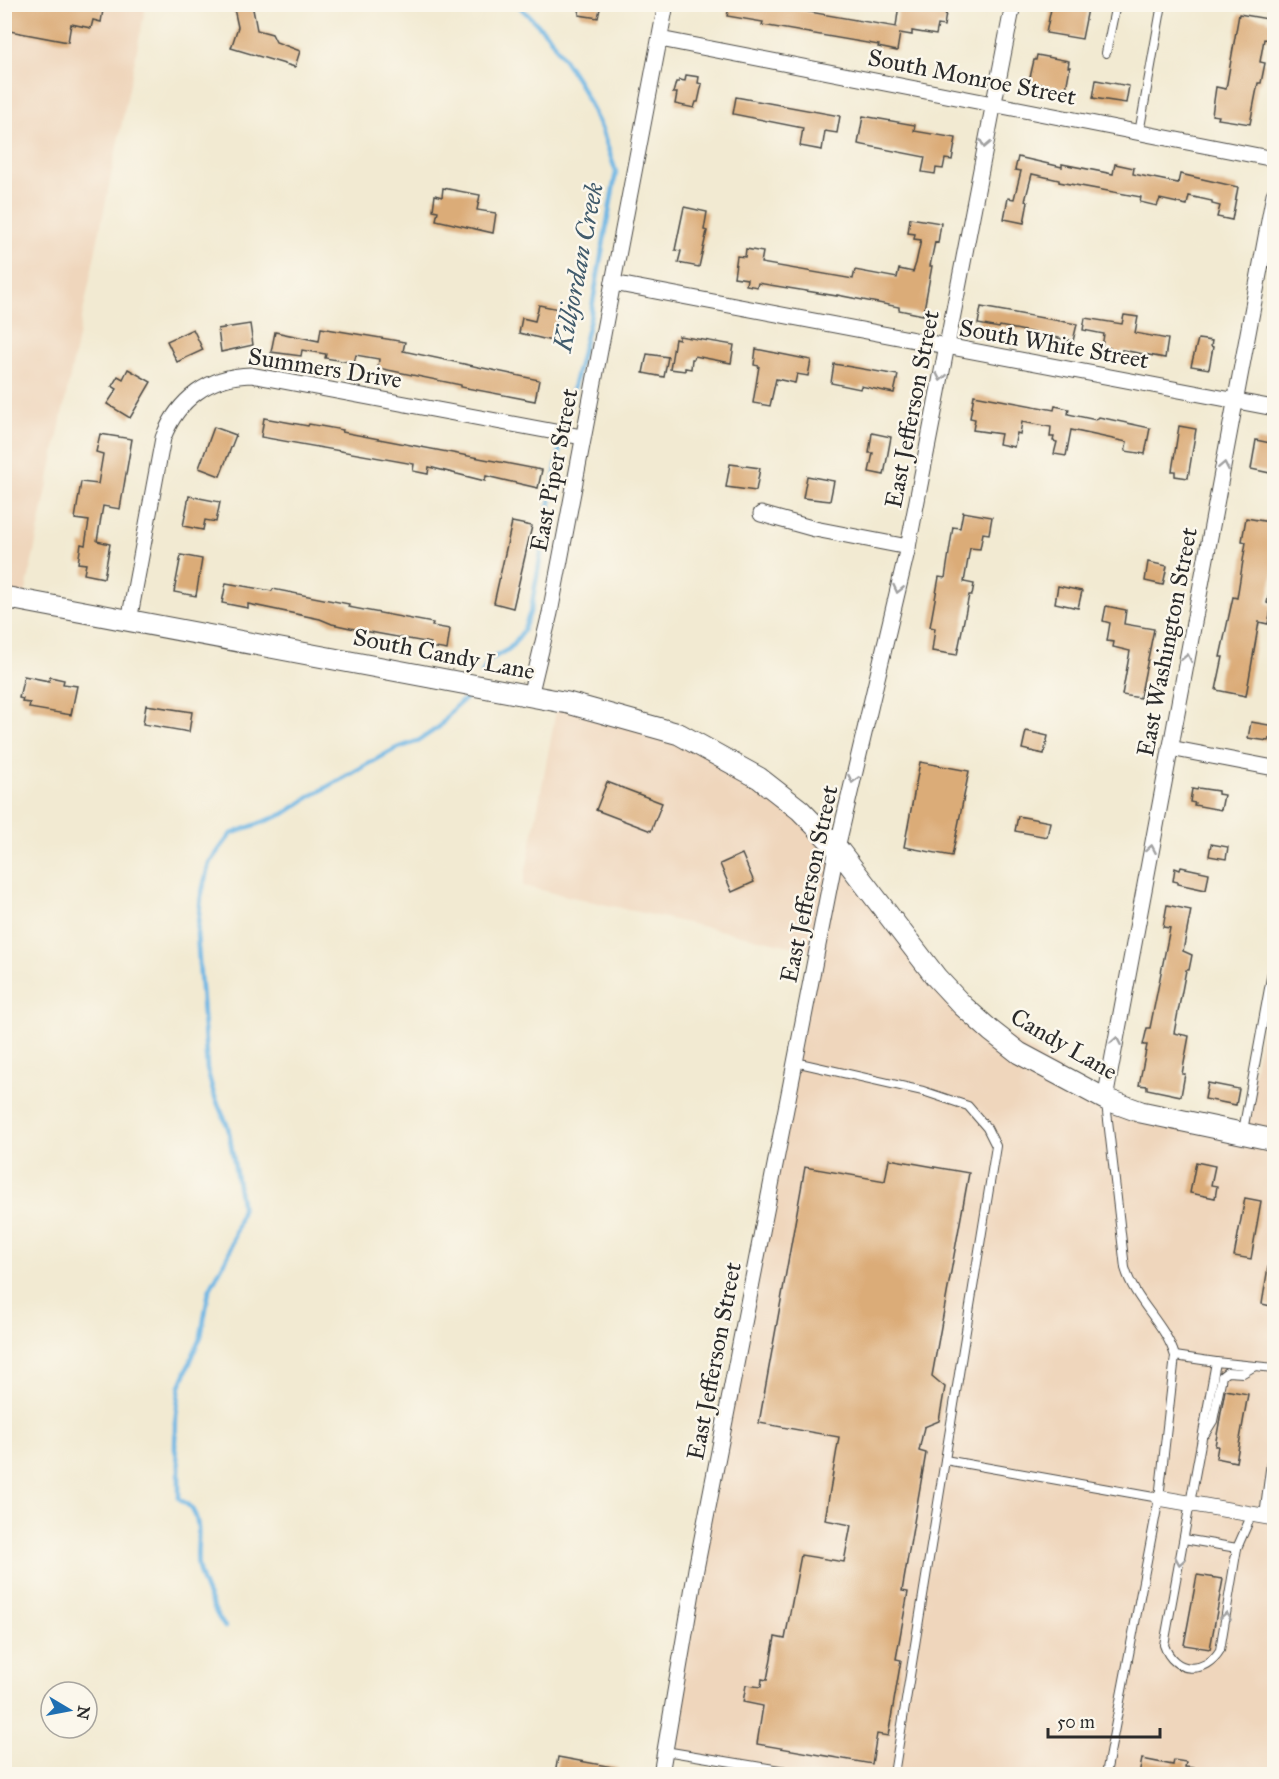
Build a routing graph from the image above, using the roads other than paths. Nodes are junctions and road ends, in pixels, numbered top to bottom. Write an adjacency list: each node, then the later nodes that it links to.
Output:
1 (666, 4): 5 (street, East Piper Street)
2 (1013, 4): 7 (street, East Jefferson Street)
3 (1116, 4): 6 (lane)
4 (1162, 4): 8 (lane)
5 (660, 39): 7 (street, South Monroe Street); 11 (street, East Piper Street)
6 (1106, 53)
7 (993, 104): 8 (street, South Monroe Street); 12 (street, East Jefferson Street, one-way to 12)
8 (1139, 133): 9 (street, South Monroe Street)
9 (1275, 159)
10 (1275, 194): 13 (street, East Washington Street)
11 (613, 283): 12 (street, South White Street); 15 (street, East Piper Street)
12 (946, 347): 13 (street, South White Street); 17 (street, East Jefferson Street, one-way to 17)
13 (1236, 401): 14 (street, South White Street); 21 (street, East Washington Street, one-way to 13)
14 (1275, 408)
15 (582, 438): 19 (street, Summers Drive); 20 (street, East Piper Street)
16 (761, 514): 17 (street)
17 (908, 547): 23 (street, East Jefferson Street, one-way to 23)
18 (4, 597): 19 (main road, South Candy Lane)
19 (129, 621): 20 (main road, South Candy Lane)
20 (530, 696): 23 (main road, South Candy Lane)
21 (1170, 748): 22 (street); 26 (street, East Washington Street, one-way to 21)
22 (1275, 768)
23 (837, 848): 25 (street, East Jefferson Street); 26 (main road, Candy Lane)
24 (1275, 961): 27 (lane)
25 (795, 1062): 35 (lane); 41 (street, East Jefferson Street)
26 (1105, 1099): 27 (main road, Candy Lane); 29 (lane)
27 (1243, 1134): 28 (main road, Candy Lane)
28 (1275, 1140)
29 (1175, 1356): 30 (lane); 36 (lane)
30 (1216, 1362): 31 (lane); 33 (lane)
31 (1255, 1366): 32 (lane); 33 (lane)
32 (1275, 1368)
33 (1202, 1438): 37 (lane)
34 (1275, 1439): 38 (lane)
35 (945, 1460): 36 (lane); 44 (lane)
36 (1159, 1498): 37 (street); 45 (lane)
37 (1190, 1503): 38 (street); 39 (lane)
38 (1263, 1516): 40 (lane)
39 (1184, 1539): 40 (lane); 40 (lane, one-way to 40)
40 (1237, 1548)
41 (665, 1751): 42 (street, East Jefferson Street); 43 (lane)
42 (661, 1774)
43 (804, 1774)
44 (894, 1774)
45 (1106, 1774)

